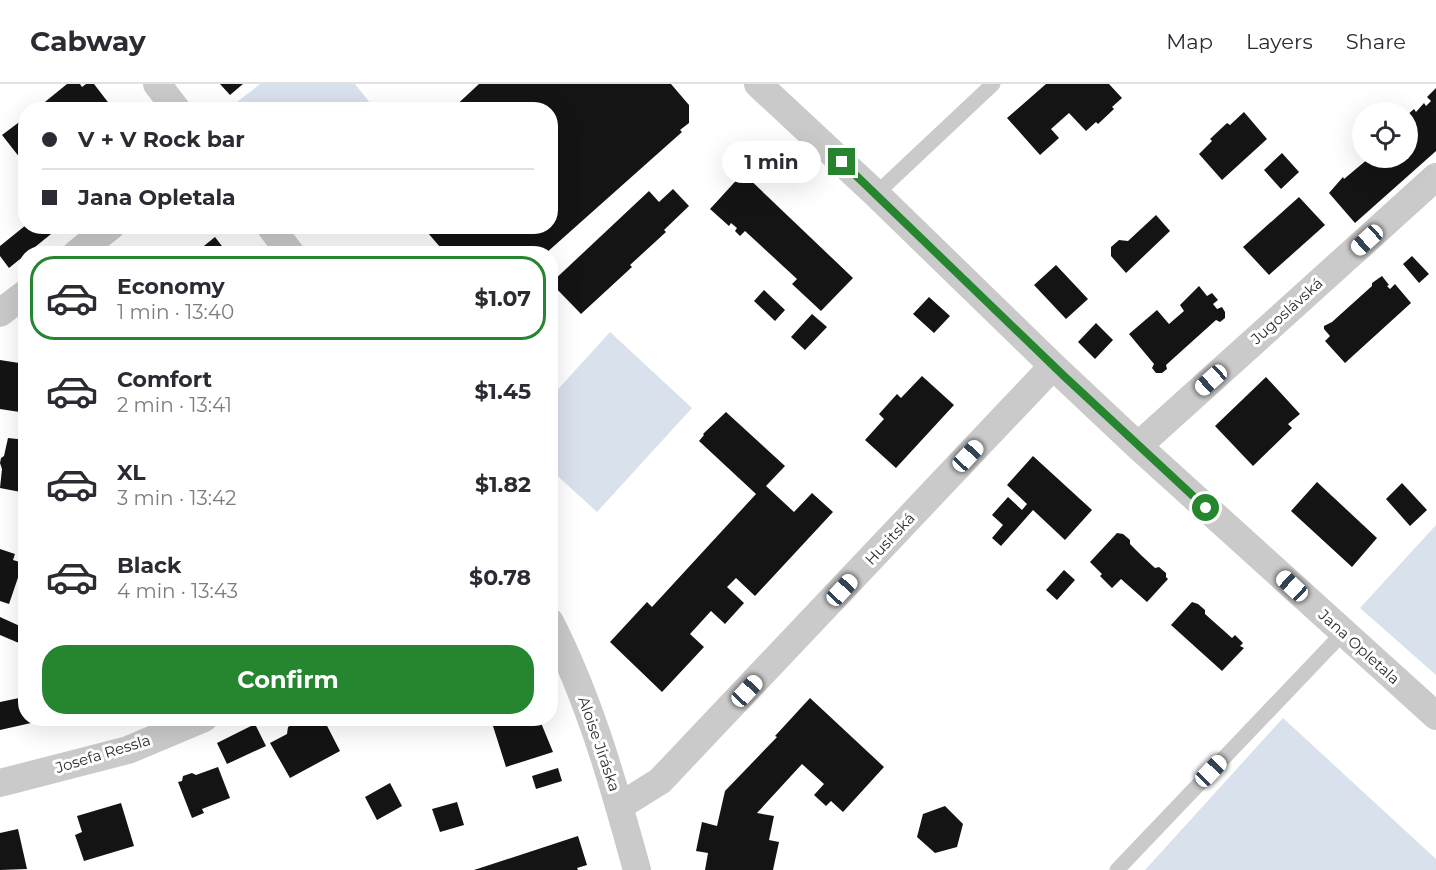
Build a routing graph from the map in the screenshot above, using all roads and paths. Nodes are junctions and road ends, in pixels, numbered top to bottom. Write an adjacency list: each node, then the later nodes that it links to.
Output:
1 (157, 84): 4 (street)
2 (758, 84): 6 (street, Jana Opletala)
3 (993, 84): 6 (lane)
4 (171, 102)
5 (1436, 177): 12 (street, Jugoslávská)
6 (876, 194): 11 (street, Jana Opletala)
7 (101, 234): 8 (street)
8 (86, 246)
9 (18, 299): 10 (street)
10 (0, 313)
11 (1053, 366): 12 (street, Jana Opletala); 18 (street, Husitská)
12 (1138, 446): 13 (street, Jana Opletala)
13 (1343, 633): 15 (street, Jana Opletala); 20 (lane)
14 (558, 640): 18 (street, Aloise Jiráska)
15 (1436, 716)
16 (185, 726): 17 (street, Josefa Ressla)
17 (0, 783)
18 (620, 806): 19 (street, Aloise Jiráska)
19 (637, 870)
20 (1117, 870)

